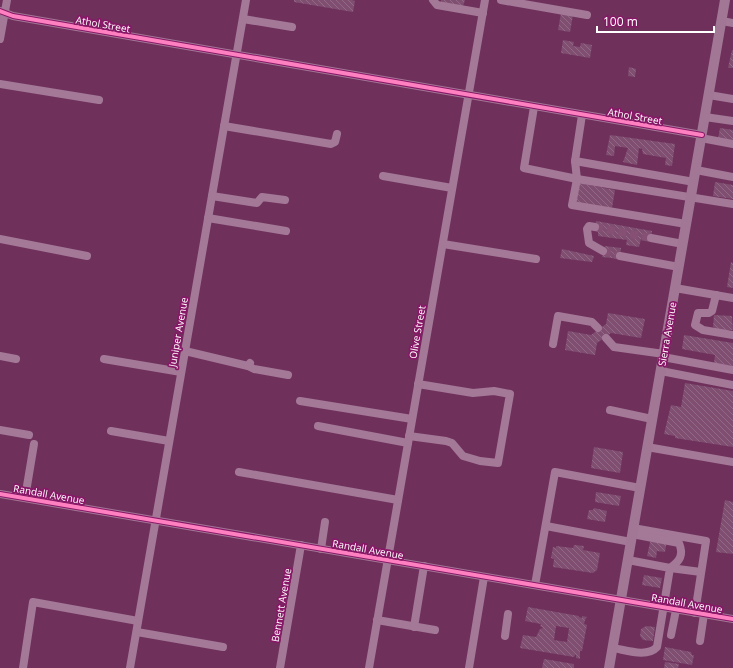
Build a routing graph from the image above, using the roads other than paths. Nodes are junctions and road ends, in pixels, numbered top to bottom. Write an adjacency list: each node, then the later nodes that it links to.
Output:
1 (7, 0): 7 (street)
2 (246, 0): 10 (street, Juniper Avenue)
3 (432, 0): 8 (street)
4 (485, 0): 8 (street, Olive Street)
5 (501, 0): 9 (street)
6 (725, 0): 11 (main road, Sierra Avenue)
7 (2, 12): 14 (street); 15 (street, Athol Street)
8 (483, 13): 18 (street, Olive Street)
9 (587, 15)
10 (243, 19): 13 (street); 15 (street, Juniper Avenue)
11 (722, 21): 12 (street); 17 (main road, Sierra Avenue)
12 (733, 23)
13 (292, 27)
14 (0, 39)
15 (236, 56): 18 (street, Athol Street); 25 (street, Juniper Avenue)
16 (0, 84): 20 (street)
17 (709, 95): 19 (street); 23 (main road, Sierra Avenue)
18 (468, 96): 21 (street, Athol Street); 35 (street, Olive Street)
19 (733, 99)
20 (99, 100)
21 (534, 107): 22 (street, Athol Street); 33 (street)
22 (582, 115): 27 (street, Athol Street); 29 (street)
23 (705, 117): 24 (street); 27 (main road, Sierra Avenue)
24 (733, 121)
25 (224, 126): 26 (street); 36 (street, Juniper Avenue)
26 (337, 134)
27 (702, 137): 28 (street, Athol Street); 30 (main road, Sierra Avenue)
28 (733, 144)
29 (575, 161): 33 (street); 34 (street)
30 (696, 170): 32 (street); 34 (main road, Sierra Avenue)
31 (383, 176): 35 (street)
32 (733, 177)
33 (577, 179): 37 (street); 41 (street)
34 (694, 182): 37 (main road, Sierra Avenue)
35 (452, 188): 46 (street, Olive Street)
36 (212, 196): 38 (street); 40 (street, Juniper Avenue)
37 (691, 198): 39 (street); 41 (main road, Sierra Avenue)
38 (285, 200)
39 (733, 204)
40 (208, 218): 43 (street); 60 (street, Juniper Avenue)
41 (686, 224): 47 (main road, Sierra Avenue)
42 (595, 227): 48 (street)
43 (286, 231)
44 (651, 238): 47 (street)
45 (0, 239): 49 (street)
46 (443, 244): 51 (street); 69 (street, Olive Street)
47 (683, 244): 52 (main road, Sierra Avenue)
48 (603, 252)
49 (87, 256)
50 (620, 256): 52 (street)
51 (536, 259)
52 (679, 267): 53 (main road, Sierra Avenue)
53 (675, 288): 54 (street); 62 (main road, Sierra Avenue)
54 (716, 295): 55 (street); 57 (street)
55 (733, 298)
56 (598, 328): 59 (street)
57 (733, 335)
58 (606, 338): 62 (street)
59 (553, 344)
60 (185, 351): 67 (street, Juniper Avenue); 68 (street)
61 (0, 356): 63 (street)
62 (663, 356): 65 (street); 66 (main road, Sierra Avenue)
63 (16, 359)
64 (104, 359): 67 (street)
65 (733, 370)
66 (661, 371): 70 (street); 74 (main road, Sierra Avenue)
67 (181, 372): 80 (street, Juniper Avenue)
68 (288, 375)
69 (418, 384): 73 (street, Olive Street); 79 (street)
70 (733, 385)
71 (300, 401): 73 (street)
72 (610, 410): 74 (street)
73 (412, 419): 79 (street, Olive Street)
74 (652, 419): 82 (main road, Sierra Avenue)
75 (318, 426): 79 (street)
76 (0, 430): 78 (street)
77 (111, 431): 80 (street)
78 (29, 435)
79 (408, 439): 88 (street, Olive Street)
80 (169, 442): 89 (street, Juniper Avenue)
81 (34, 444): 87 (street)
82 (648, 447): 83 (street); 85 (main road, Sierra Avenue)
83 (733, 462)
84 (239, 472): 88 (street)
85 (640, 488): 91 (street); 92 (main road, Sierra Avenue)
86 (0, 494): 87 (street, Randall Avenue)
87 (25, 498): 89 (street, Randall Avenue)
88 (398, 500): 95 (street, Olive Street)
89 (156, 520): 93 (street, Randall Avenue); 110 (street, Juniper Avenue)
90 (325, 522): 94 (street)
91 (546, 526): 92 (street); 101 (street)
92 (632, 535): 96 (main road, Sierra Avenue); 98 (street); 99 (street)
93 (301, 545): 94 (street, Randall Avenue); 121 (street, Bennett Avenue)
94 (321, 549): 95 (street, Randall Avenue)
95 (387, 560): 97 (street, Randall Avenue); 109 (street, Olive Street)
96 (628, 560): 98 (street); 102 (main road, Sierra Avenue)
97 (424, 566): 100 (street, Randall Avenue); 111 (street)
98 (670, 568): 99 (street); 103 (street)
99 (700, 572): 105 (street)
100 (484, 577): 101 (street, Randall Avenue); 123 (street)
101 (535, 586): 102 (street, Randall Avenue)
102 (621, 600): 103 (street, Randall Avenue); 118 (main road, Sierra Avenue)
103 (663, 607): 104 (street, Randall Avenue); 118 (street)
104 (676, 610): 105 (street, Randall Avenue); 114 (street)
105 (695, 613): 107 (street, Randall Avenue)
106 (508, 614): 115 (street)
107 (704, 614): 108 (street, Randall Avenue); 116 (street)
108 (733, 616)
109 (377, 620): 111 (street); 122 (street, Olive Street)
110 (138, 621): 113 (street, Juniper Avenue); 119 (street)
111 (414, 627): 112 (street)
112 (435, 630)
113 (137, 632): 117 (street); 120 (street, Juniper Avenue)
114 (672, 635)
115 (505, 636)
116 (700, 641)
117 (223, 647)
118 (613, 648): 124 (main road, Sierra Avenue)
119 (23, 668)
120 (130, 668)
121 (280, 668)
122 (369, 668)
123 (469, 668)
124 (609, 668)

